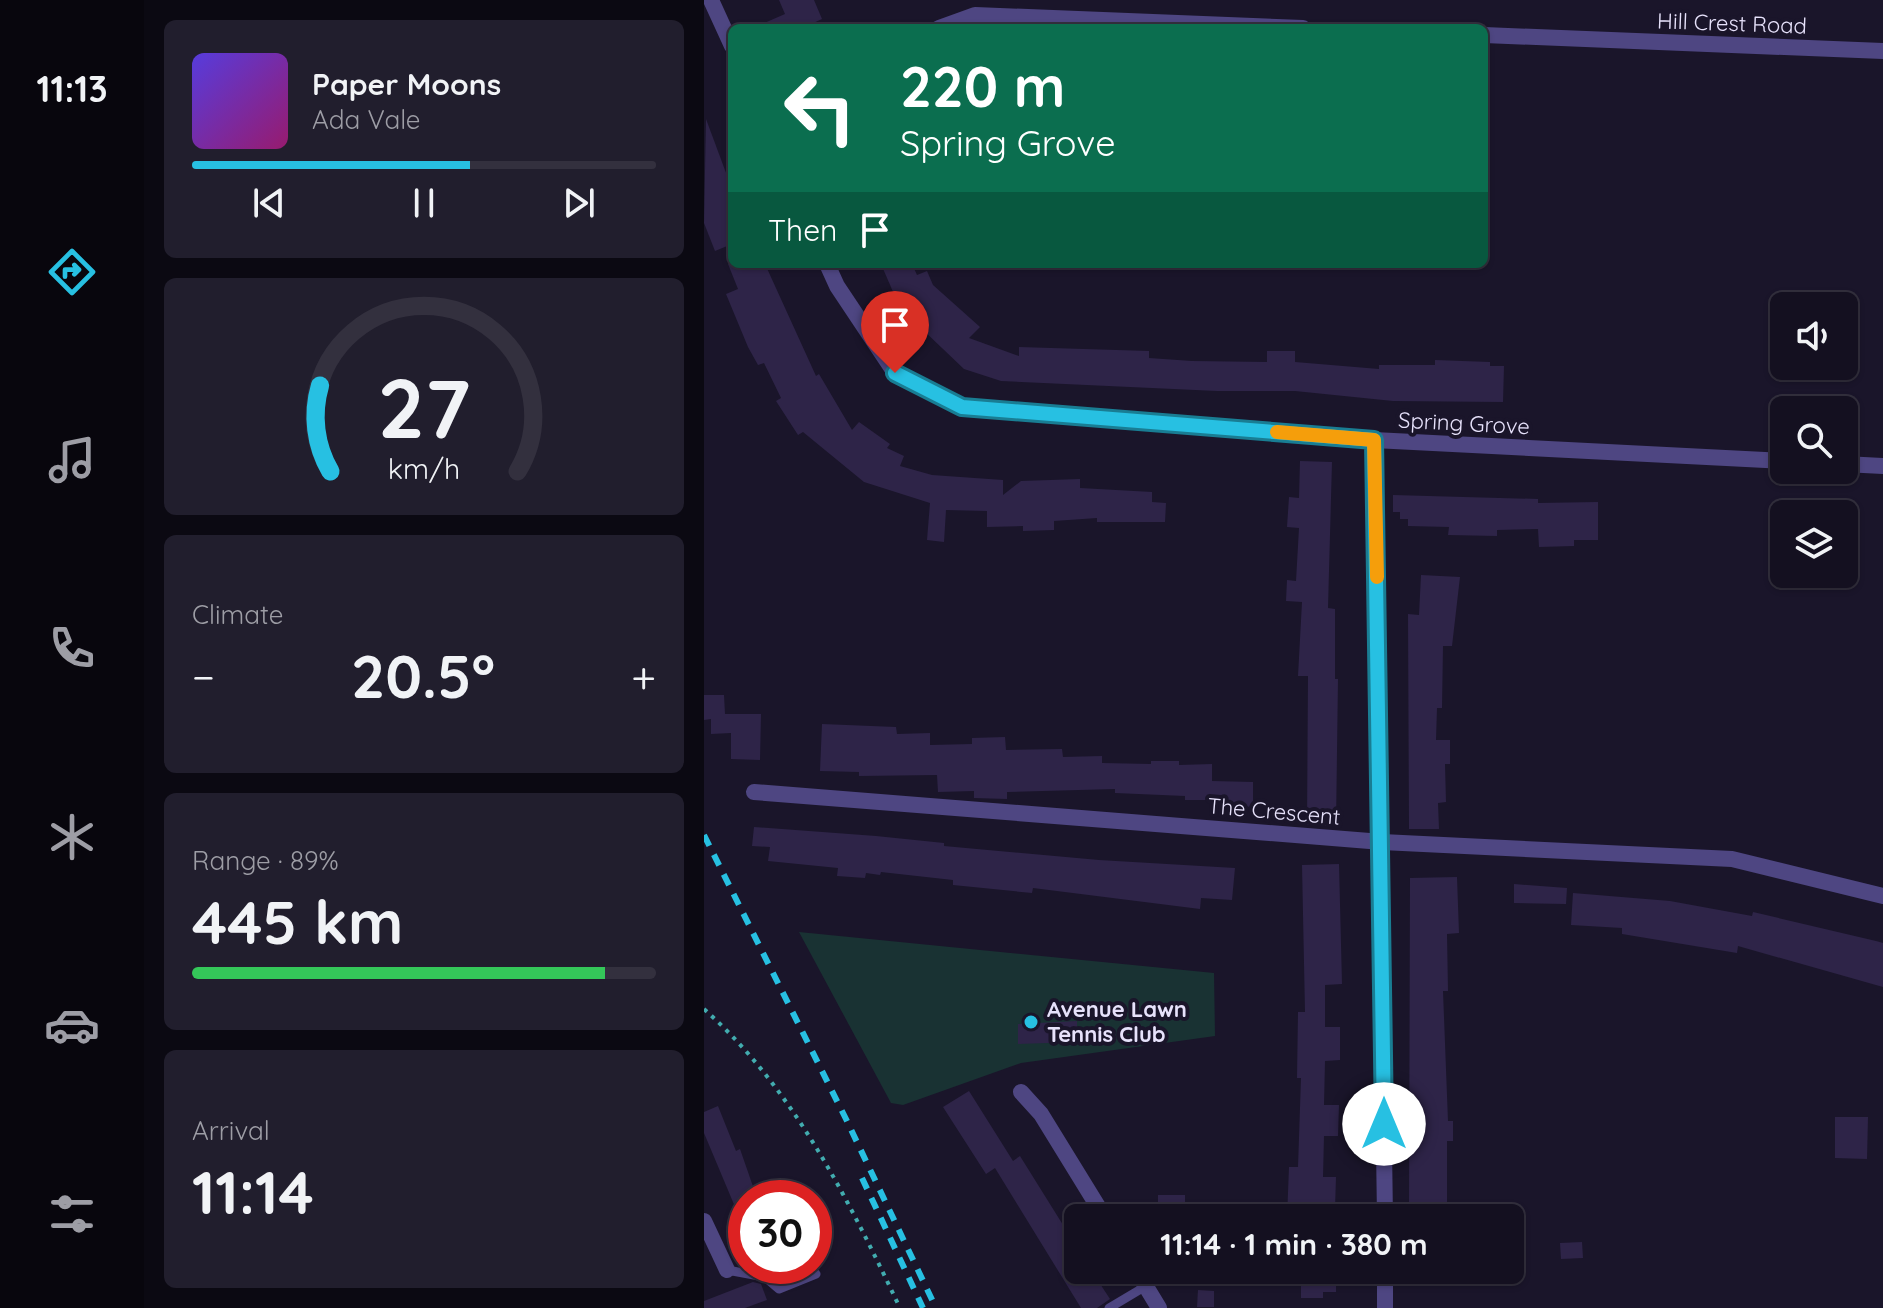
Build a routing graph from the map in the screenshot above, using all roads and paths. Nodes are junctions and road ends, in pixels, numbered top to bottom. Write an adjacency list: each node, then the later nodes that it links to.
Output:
1 (711, 0): 5 (street)
2 (950, 24): 3 (street)
3 (1202, 24)
4 (1488, 35): 6 (street, Hill Crest Road)
5 (728, 37)
6 (1883, 51)
7 (829, 268): 8 (street, Spring Grove)
8 (1374, 440): 9 (street, Spring Grove); 13 (street)
9 (1770, 460)
10 (1858, 465): 11 (street)
11 (1883, 466)
12 (754, 792): 13 (street, The Crescent)
13 (1382, 842): 14 (street, The Crescent); 18 (street)
14 (1883, 896)
15 (704, 1009): 25 (path)
16 (1021, 1092): 17 (street)
17 (1096, 1204)
18 (1385, 1204)
19 (704, 1221): 20 (street)
20 (727, 1270)
21 (773, 1284): 22 (lane)
22 (791, 1284)
23 (1385, 1284): 28 (street)
24 (1146, 1286): 26 (lane); 27 (street)
25 (900, 1308)
26 (1109, 1308)
27 (1159, 1308)
28 (1385, 1308)

